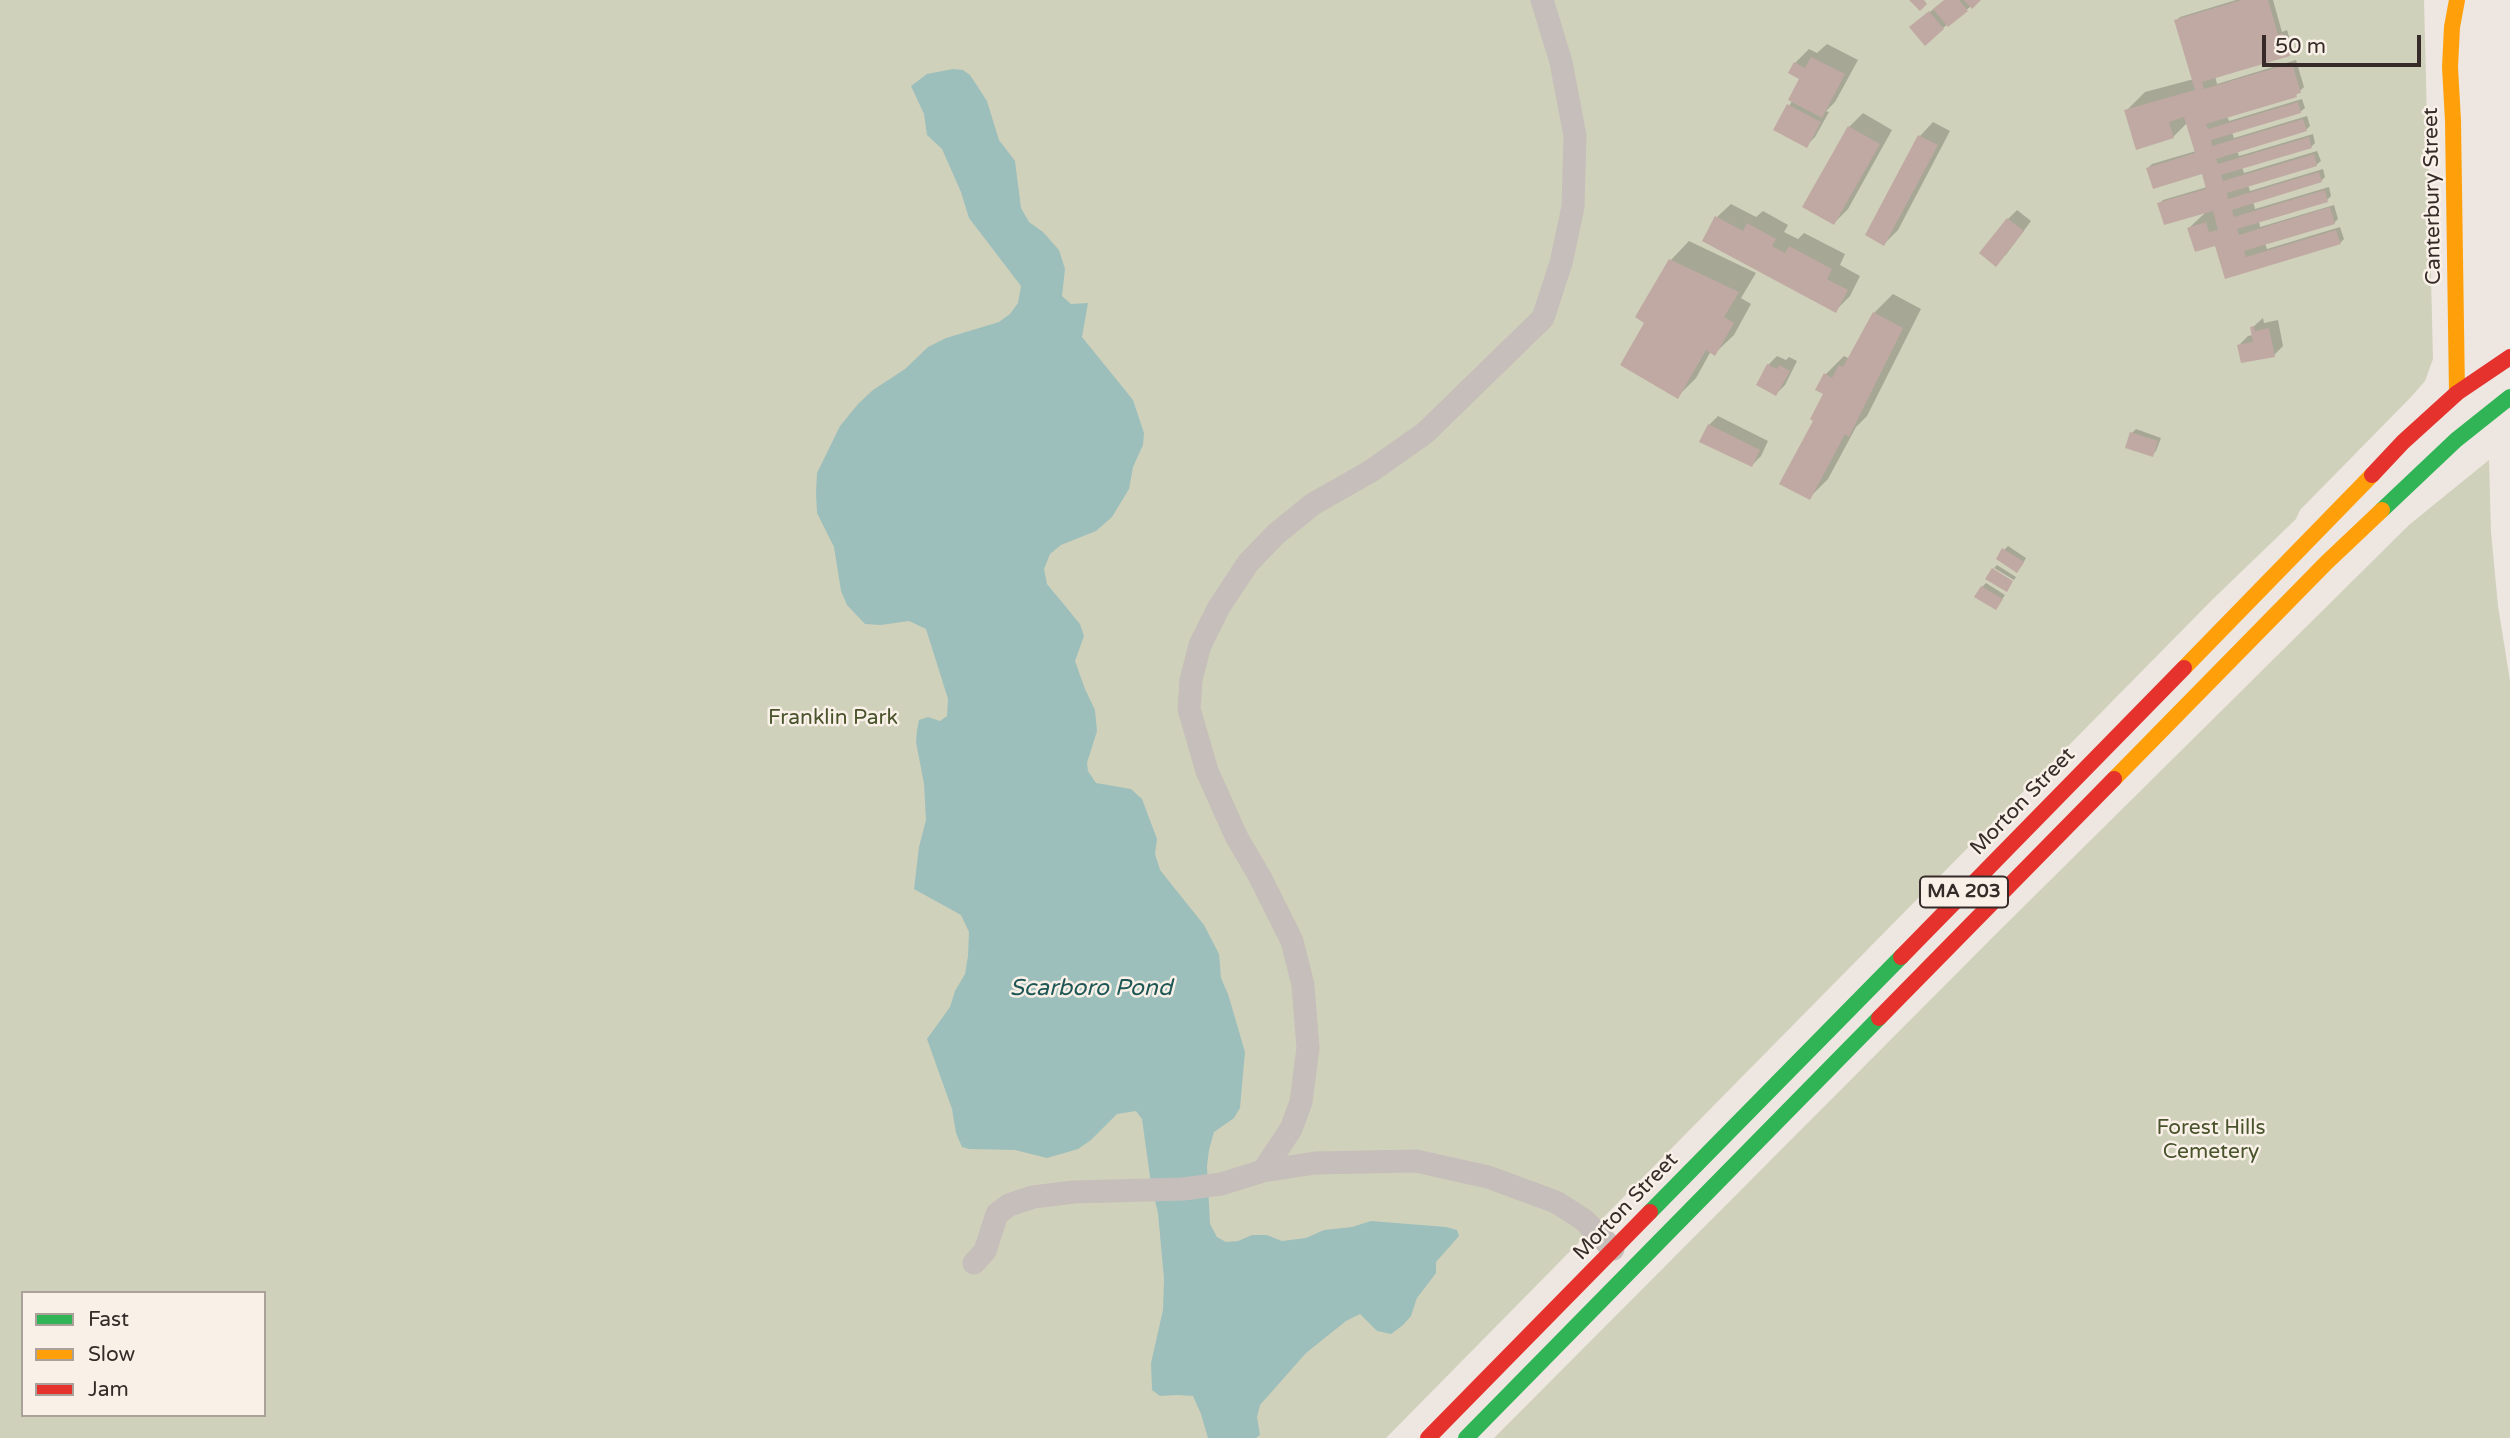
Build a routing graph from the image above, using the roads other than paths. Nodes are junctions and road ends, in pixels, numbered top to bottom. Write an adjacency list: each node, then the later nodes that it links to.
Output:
1 (1542, 0): 6 (street)
2 (2457, 0): 4 (main road, Canterbury Street)
3 (2510, 357): 4 (main road, Morton Street / MA 203)
4 (2458, 393): 7 (main road, Morton Street / MA 203)
5 (2510, 397): 10 (main road, MA 203)
6 (1263, 1171): 7 (street); 8 (street)
7 (1613, 1250): 9 (main road, Morton Street / MA 203)
8 (974, 1263)
9 (1428, 1438)
10 (1466, 1438)

